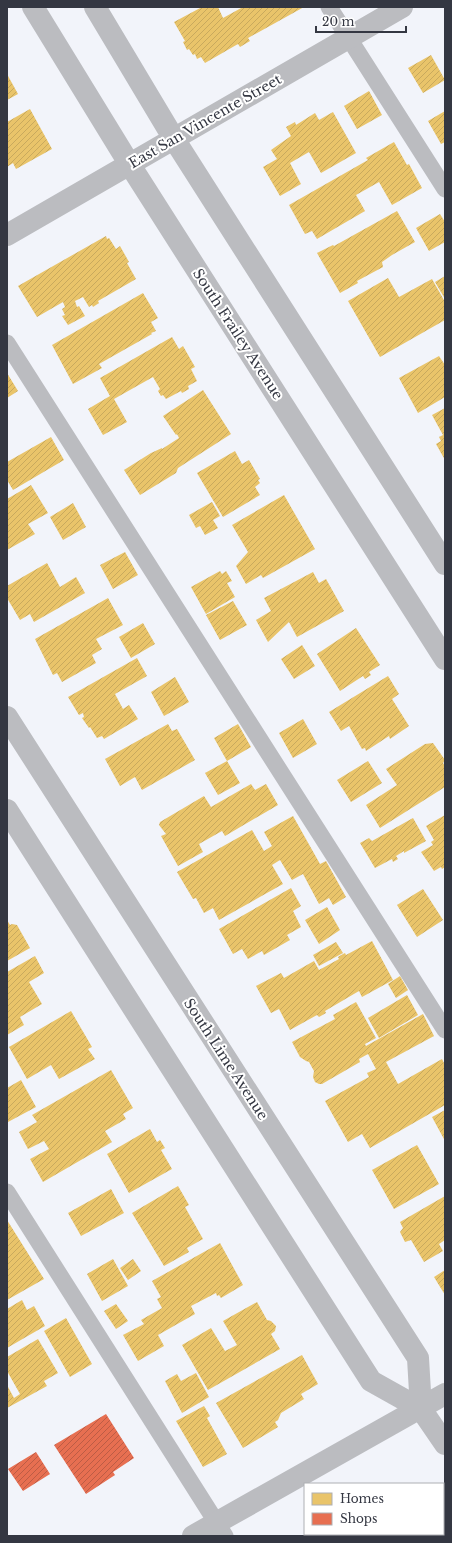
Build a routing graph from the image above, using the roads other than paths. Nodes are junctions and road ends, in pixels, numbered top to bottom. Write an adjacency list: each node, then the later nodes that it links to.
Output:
1 (33, 7): 7 (street, South Frailey Avenue)
2 (94, 7): 6 (street)
3 (329, 7): 5 (lane)
4 (402, 7): 5 (street, East San Vincente Street)
5 (349, 38): 6 (street, East San Vincente Street); 8 (lane)
6 (174, 139): 7 (street, East San Vincente Street); 11 (street)
7 (130, 165): 9 (street, East San Vincente Street); 12 (street, South Frailey Avenue)
8 (445, 189)
9 (7, 235)
10 (7, 343): 15 (lane)
11 (445, 564)
12 (445, 659)
13 (7, 718): 18 (street, South Lime Avenue)
14 (7, 810): 18 (street)
15 (445, 1030)
16 (7, 1192): 20 (lane)
17 (445, 1394): 18 (street)
18 (421, 1408): 19 (street); 20 (street)
19 (445, 1444)
20 (221, 1530): 21 (street)
21 (193, 1536)

